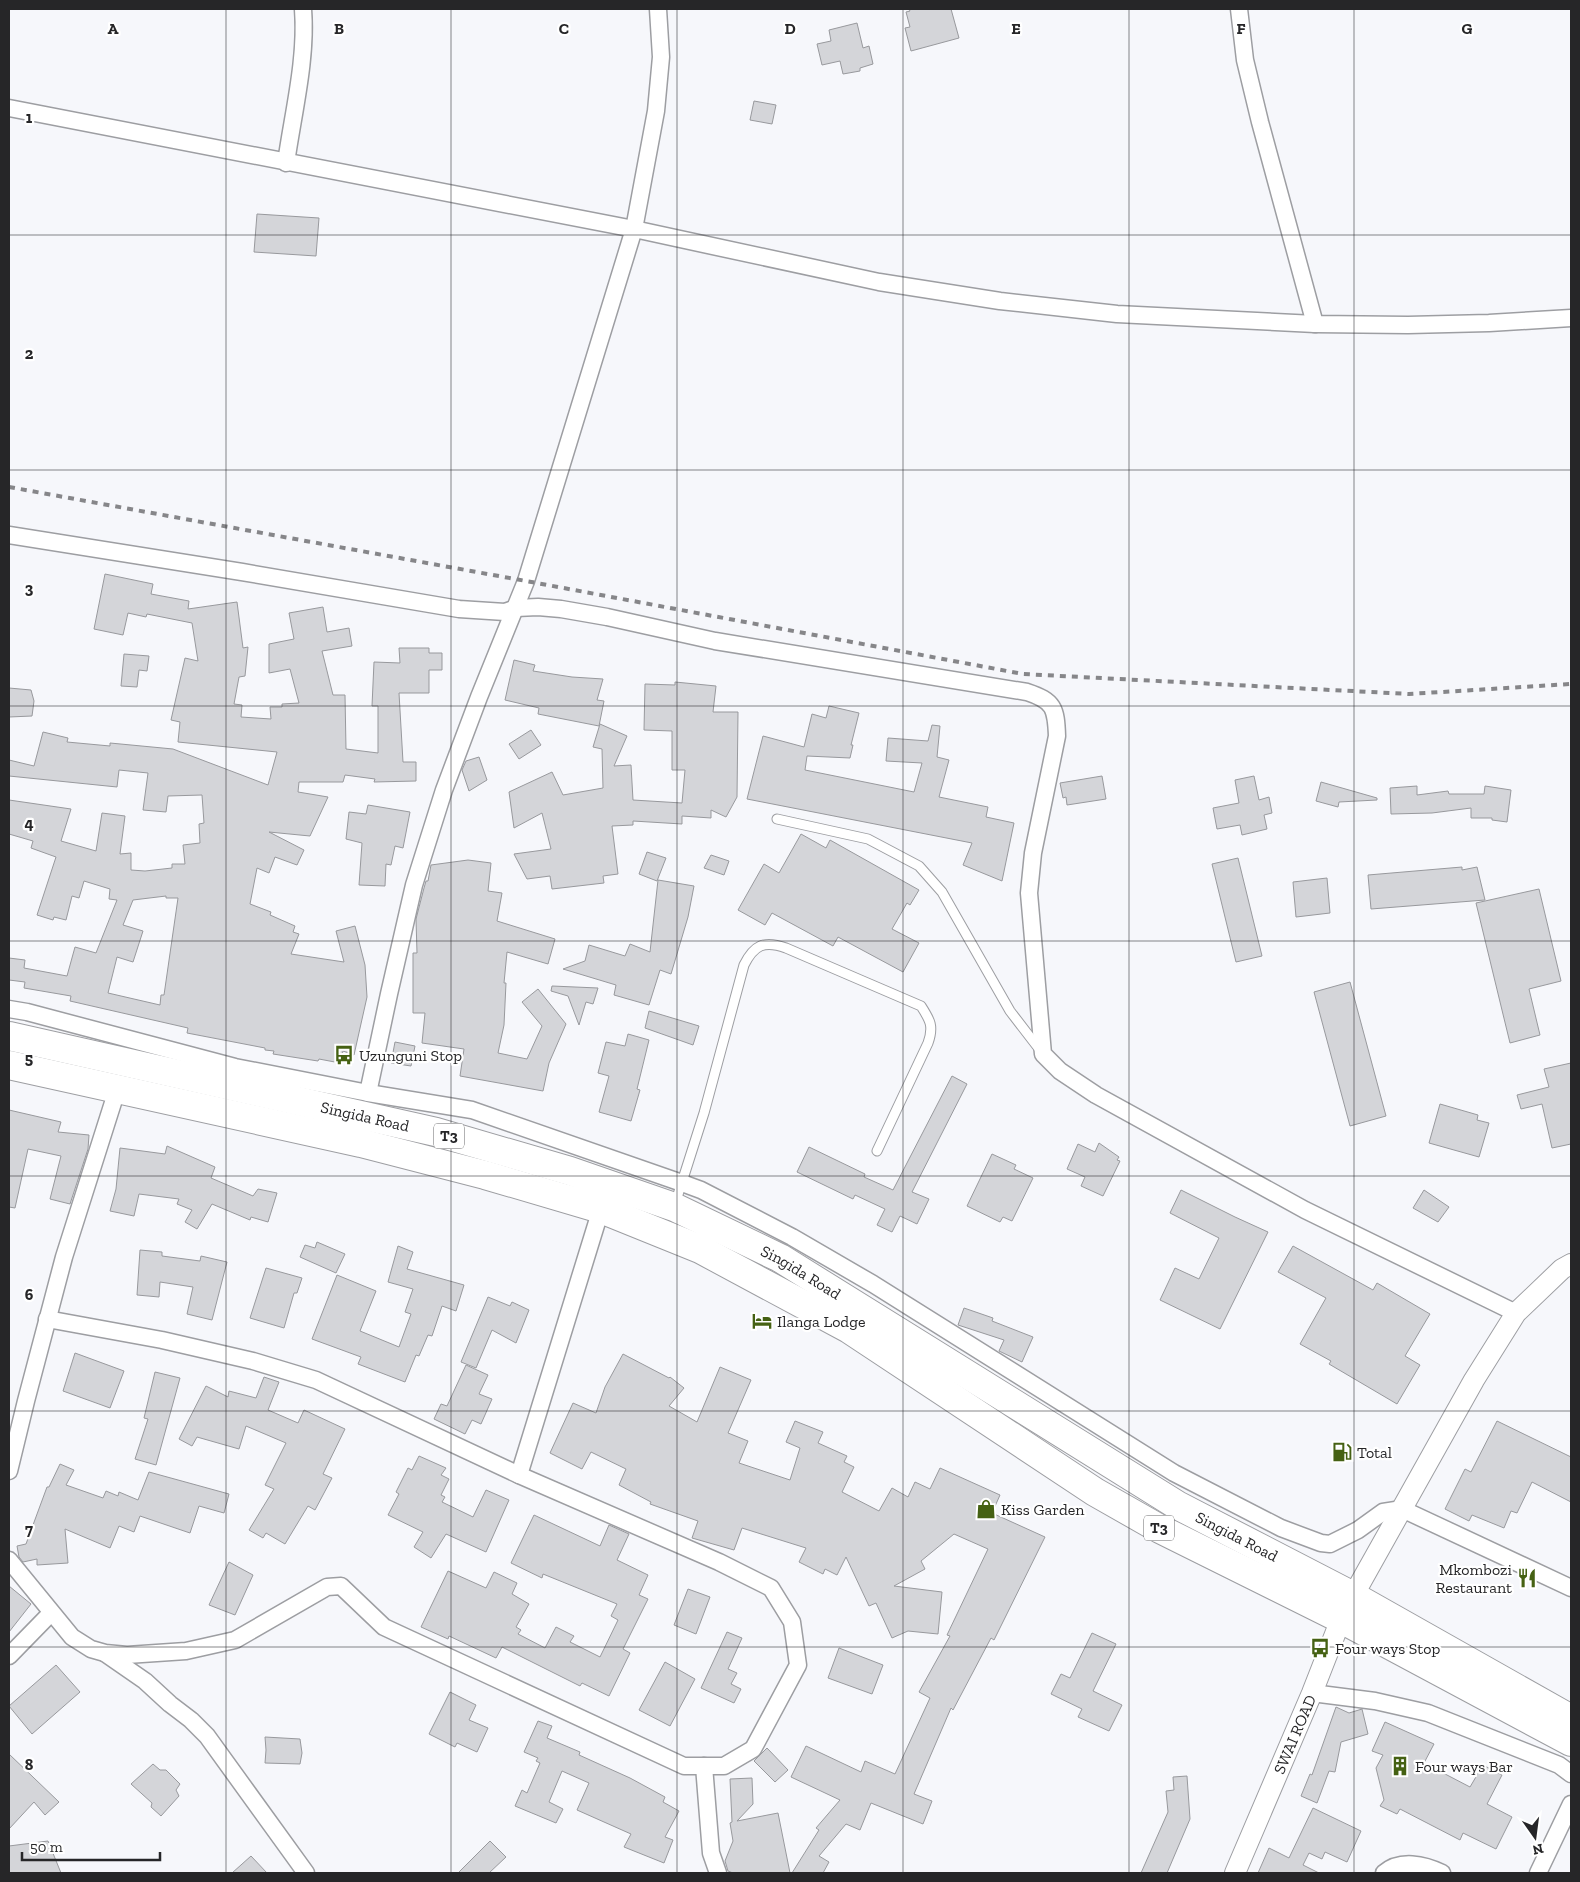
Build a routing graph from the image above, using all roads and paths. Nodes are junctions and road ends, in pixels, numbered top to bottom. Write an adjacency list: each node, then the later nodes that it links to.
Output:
1 (303, 9): 5 (street)
2 (658, 9): 6 (street)
3 (1239, 9): 8 (street)
4 (9, 108): 5 (street)
5 (286, 163): 6 (street)
6 (634, 229): 8 (street); 10 (street)
7 (1571, 318): 8 (street)
8 (1315, 324)
9 (9, 535): 10 (street)
10 (516, 608): 14 (street); 17 (street)
11 (777, 819): 14 (lane)
12 (9, 1009): 17 (street)
13 (9, 1036): 19 (highway, Singida Road / T3)
14 (1043, 1054): 22 (street)
15 (9, 1065): 16 (highway, Singida Road / T3)
16 (117, 1090): 20 (highway, Singida Road / T3); 23 (street)
17 (368, 1093): 19 (street)
18 (878, 1151): 19 (lane)
19 (678, 1195): 26 (street); 29 (highway, Singida Road / T3)
20 (601, 1209): 25 (street); 29 (highway, Singida Road / T3)
21 (1571, 1264): 22 (street, SWAI ROAD)
22 (1516, 1313): 26 (street, SWAI ROAD)
23 (47, 1319): 24 (street); 25 (street)
24 (9, 1471)
25 (519, 1475): 36 (street)
26 (1402, 1509): 28 (street); 29 (street, SWAI ROAD)
27 (9, 1560): 30 (street)
28 (1571, 1588)
29 (1347, 1607): 33 (street, SWAI ROAD); 34 (highway, Singida Road / T3); 35 (highway, Singida Road / T3)
30 (51, 1613): 31 (street); 32 (street)
31 (105, 1653): 36 (street); 39 (street)
32 (9, 1656)
33 (1312, 1692): 37 (street); 41 (street, SWAI ROAD)
34 (1571, 1719)
35 (1571, 1742)
36 (704, 1766): 40 (street)
37 (1571, 1774)
38 (1571, 1804): 44 (street)
39 (306, 1873)
40 (718, 1873)
41 (1235, 1873)
42 (1384, 1873): 43 (street)
43 (1442, 1873)
44 (1538, 1873)

